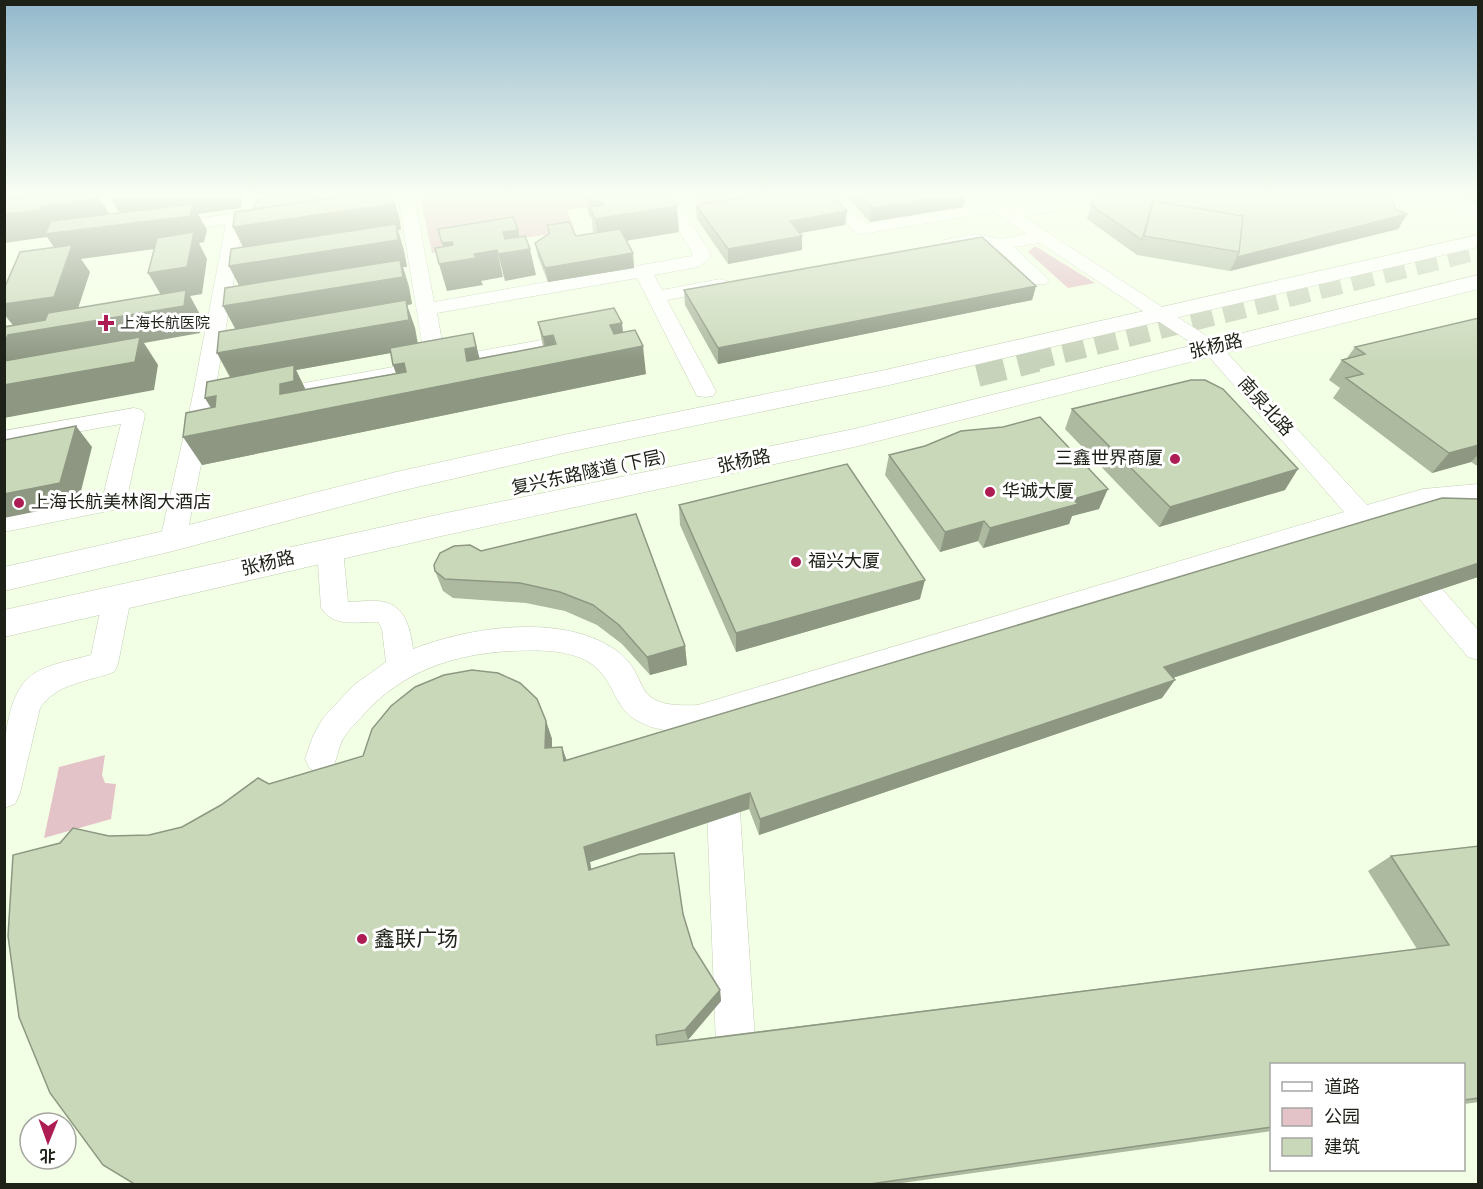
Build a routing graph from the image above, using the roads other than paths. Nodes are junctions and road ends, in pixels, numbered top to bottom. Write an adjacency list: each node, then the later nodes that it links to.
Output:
1 (230, 250): 18 (street)
2 (416, 250): 12 (street)
3 (700, 250): 7 (street)
4 (1007, 250): 8 (street)
5 (1063, 250): 13 (street, 南泉北路)
6 (1439, 250): 13 (main road)
7 (643, 272): 11 (street); 12 (street)
8 (1040, 280)
9 (736, 282): 11 (street)
10 (1479, 282): 15 (main road, 张杨路)
11 (656, 297): 16 (street)
12 (427, 309): 14 (street)
13 (1164, 315): 15 (street, 南泉北路); 23 (main road)
14 (604, 334)
15 (1212, 348): 21 (street, 南泉北路); 25 (main road, 张杨路)
16 (705, 391)
17 (225, 398): 18 (street)
18 (202, 402): 24 (street)
19 (4, 438): 22 (street)
20 (1479, 492): 21 (street)
21 (1362, 515): 30 (street, 南泉北路); 32 (street)
22 (4, 524)
23 (208, 530): 24 (main road); 27 (main road, 复兴东路隧道 (下层))
24 (173, 540): 26 (main road)
25 (330, 550): 27 (main road, 张杨路); 31 (street)
26 (4, 579)
27 (196, 580): 28 (main road, 张杨路)
28 (117, 598): 29 (main road, 张杨路); 34 (street)
29 (4, 624)
30 (1479, 649)
31 (401, 666): 32 (street); 33 (street)
32 (718, 712): 35 (street)
33 (321, 759)
34 (4, 793)
35 (739, 1104)

